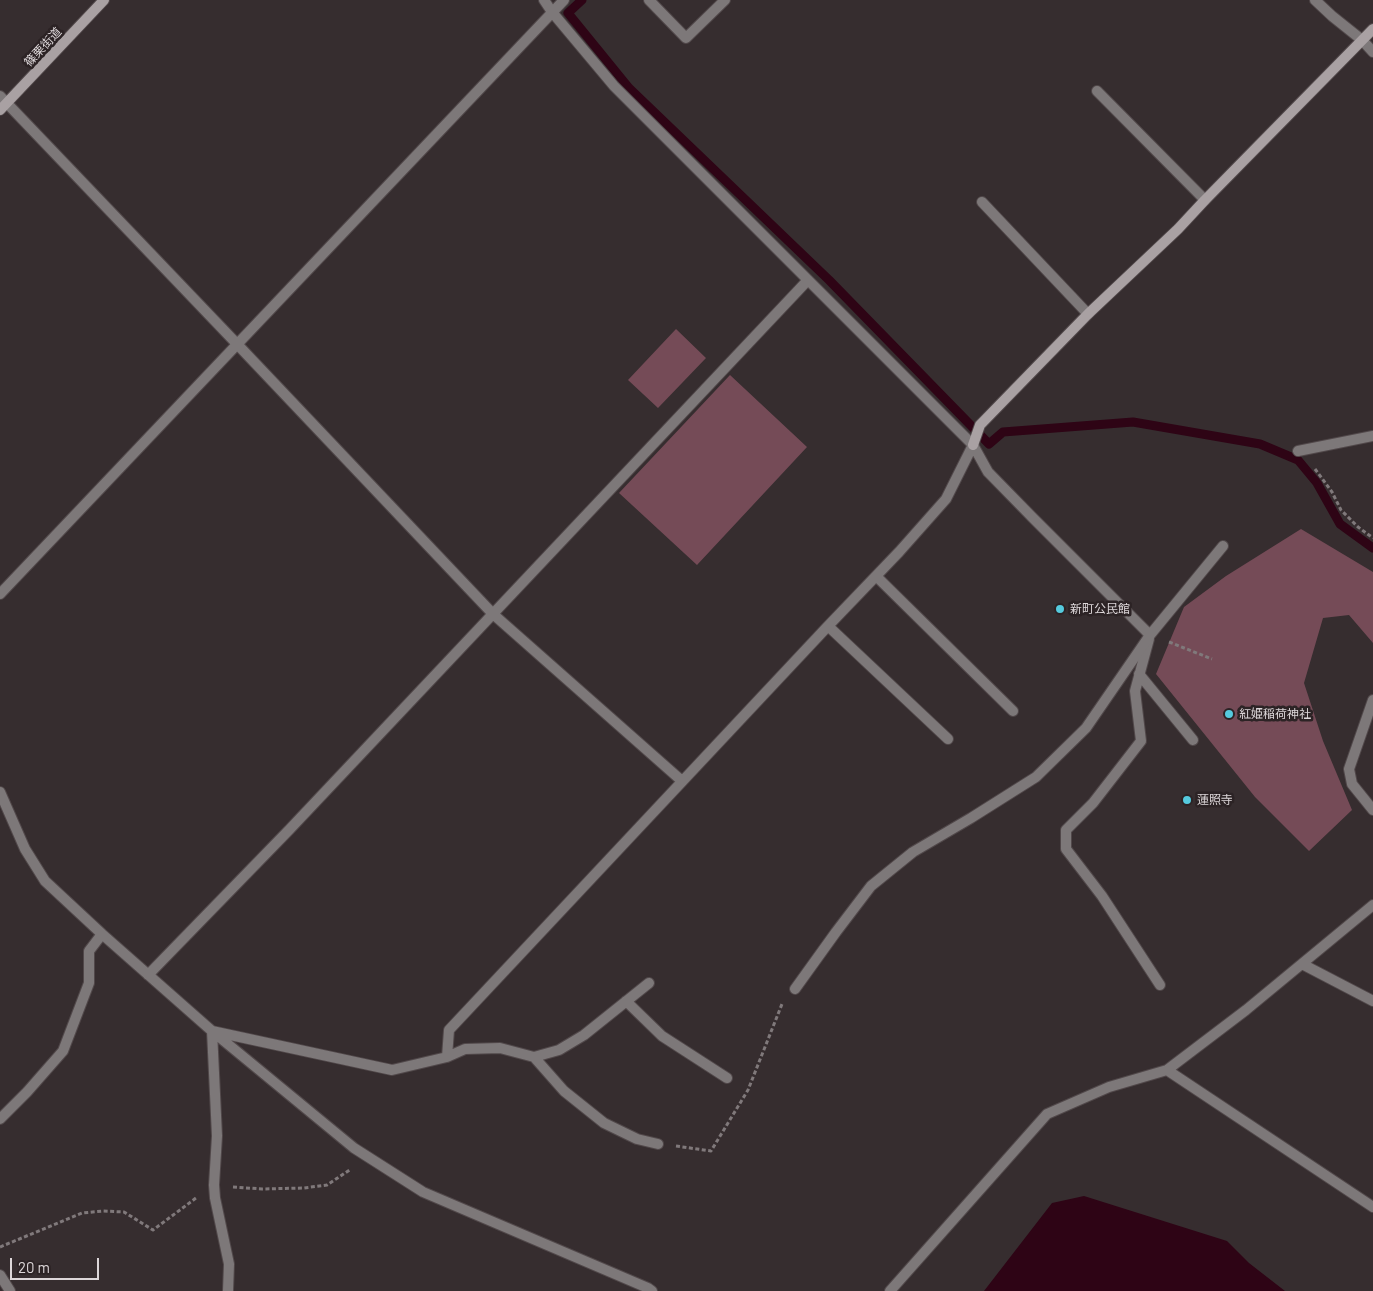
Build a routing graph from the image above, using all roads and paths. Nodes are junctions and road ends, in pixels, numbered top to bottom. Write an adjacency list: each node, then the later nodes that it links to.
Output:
1 (104, 0): 12 (street, 篠栗街道)
2 (544, 0): 7 (street)
3 (564, 0): 7 (street)
4 (649, 0): 5 (street)
5 (725, 0)
6 (1315, 0): 9 (street)
7 (552, 12): 15 (street); 17 (street)
8 (1373, 29): 9 (street)
9 (1362, 40): 10 (street); 13 (street)
10 (1373, 52)
11 (1097, 91): 13 (street)
12 (2, 103): 17 (street)
13 (1205, 200): 16 (street)
14 (982, 202): 16 (street)
15 (808, 280): 19 (street); 25 (street)
16 (1088, 314): 19 (street)
17 (237, 344): 24 (street); 25 (street)
18 (1373, 436): 20 (street)
19 (974, 445): 23 (street); 27 (street)
20 (1298, 451): 21 (path)
21 (1373, 538)
22 (1223, 546): 27 (street)
23 (876, 576): 26 (street); 31 (street)
24 (0, 594)
25 (493, 614): 34 (street); 40 (street)
26 (828, 626): 32 (street); 34 (street)
27 (1150, 635): 28 (path); 29 (street); 43 (street)
28 (1212, 658)
29 (1139, 674): 33 (street); 42 (street)
30 (1373, 700): 36 (street)
31 (1013, 711)
32 (948, 739)
33 (1194, 740)
34 (682, 781): 48 (street)
35 (0, 792): 38 (street)
36 (1373, 810)
37 (1373, 905): 39 (street)
38 (102, 934): 40 (street); 51 (street)
39 (1302, 964): 44 (street); 49 (street)
40 (148, 975): 46 (street)
41 (649, 983): 45 (street)
42 (1160, 985)
43 (795, 989)
44 (1373, 1001)
45 (626, 1002): 47 (street); 50 (street)
46 (212, 1031): 48 (street); 53 (street); 54 (street)
47 (534, 1056): 48 (street); 52 (street)
48 (446, 1058)
49 (1167, 1070): 55 (street); 61 (street)
50 (727, 1078)
51 (0, 1119)
52 (658, 1144)
53 (368, 1157): 54 (path); 60 (street)
54 (214, 1185): 56 (path); 59 (street)
55 (1373, 1206)
56 (0, 1246)
57 (0, 1275): 58 (street)
58 (10, 1291)
59 (228, 1291)
60 (652, 1291)
61 (890, 1291)

